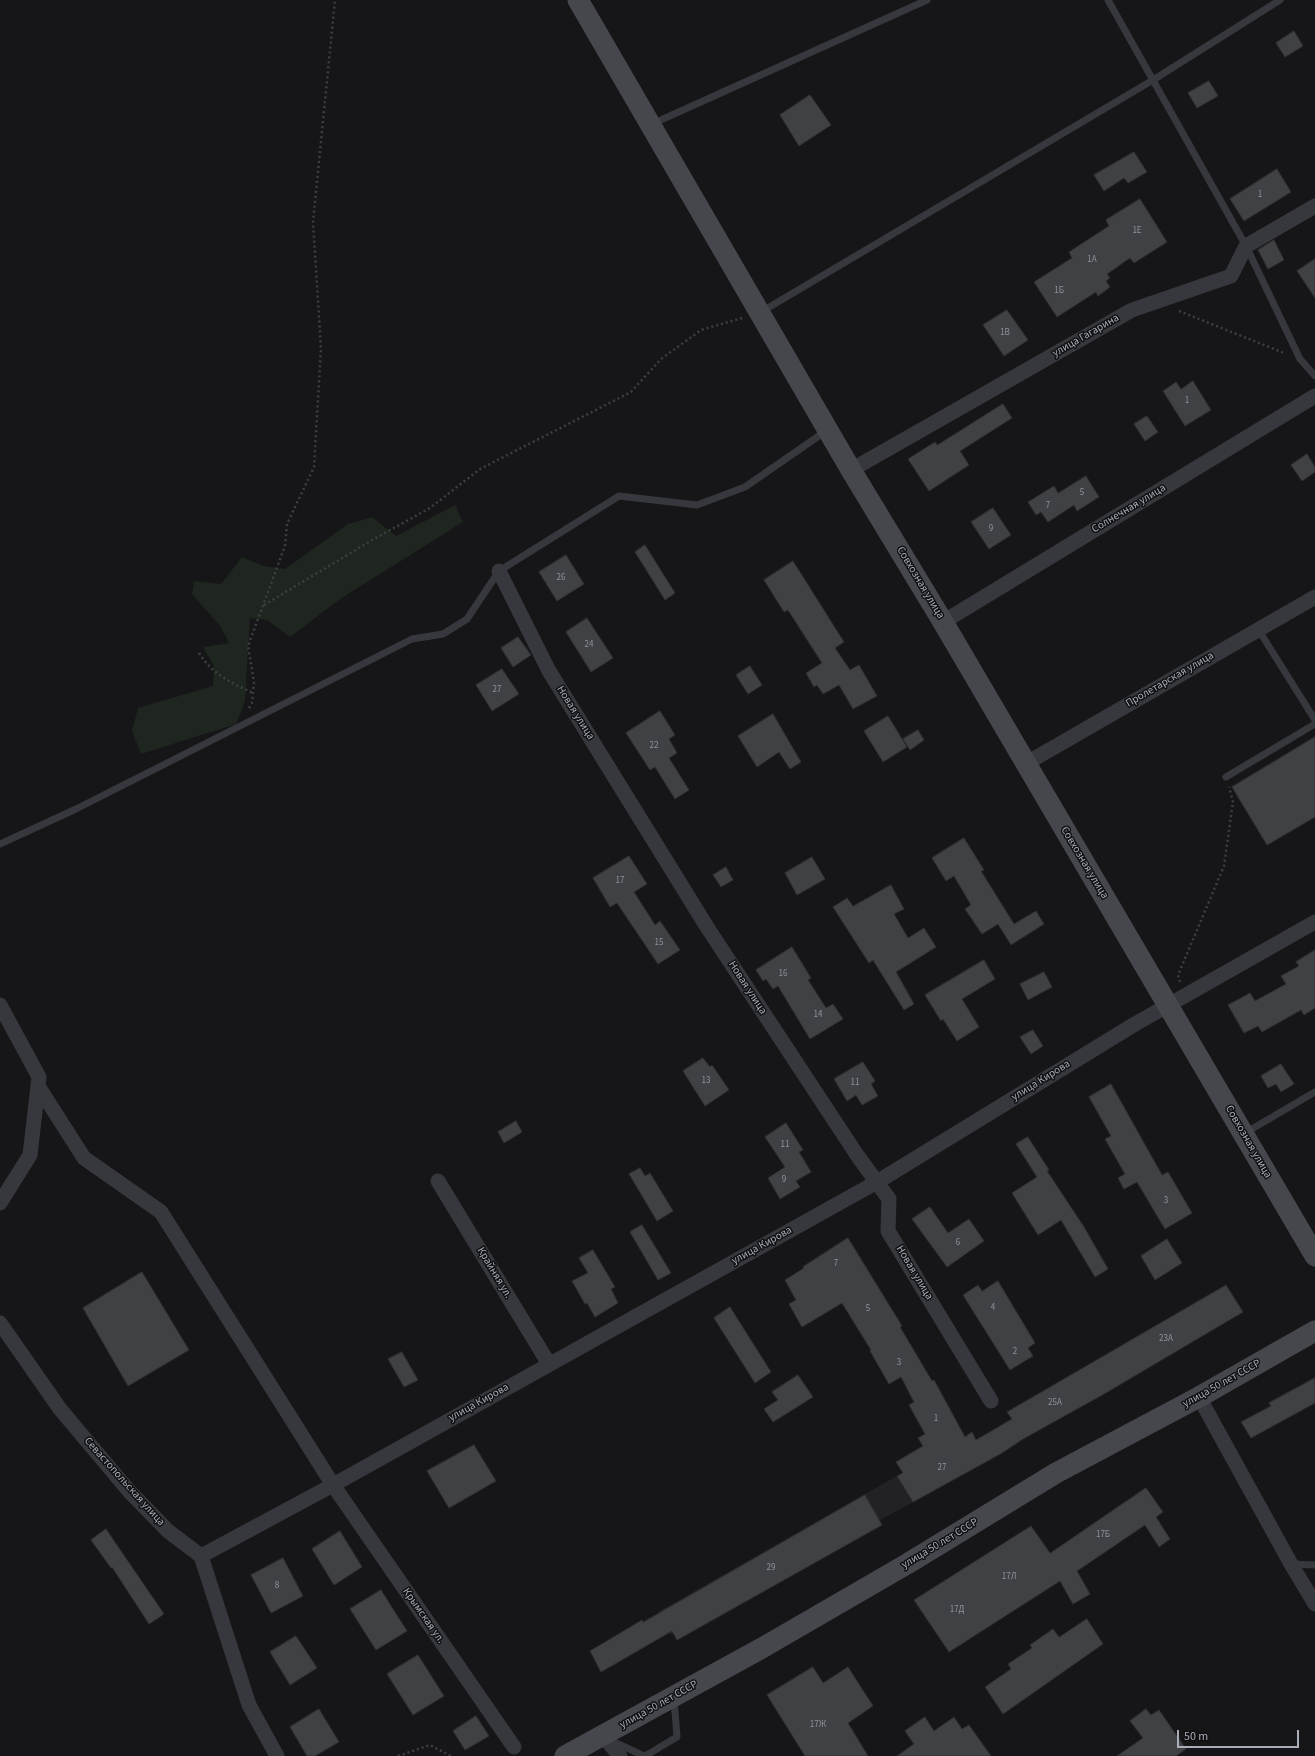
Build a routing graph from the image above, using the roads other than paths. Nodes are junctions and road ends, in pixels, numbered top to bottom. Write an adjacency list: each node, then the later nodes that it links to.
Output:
1 (578, 0): 6 (main road, Совхозная улица)
2 (927, 0): 6 (lane)
3 (1108, 0): 5 (lane)
4 (1280, 0): 5 (lane)
5 (1153, 80): 8 (lane); 9 (lane)
6 (650, 125): 9 (main road, Совхозная улица)
7 (1315, 206): 8 (street)
8 (1246, 246): 10 (lane); 13 (street, улица Гагарина)
9 (759, 313): 12 (main road, Совхозная улица)
10 (1315, 376)
11 (1315, 396): 16 (street, Солнечная улица)
12 (828, 430): 13 (main road, Совхозная улица); 14 (lane)
13 (851, 470): 16 (main road, Совхозная улица)
14 (500, 571): 22 (lane); 30 (street, Новая улица)
15 (1315, 597): 17 (street, Пролетарская улица)
16 (943, 622): 20 (main road, Совхозная улица)
17 (1258, 629): 18 (lane); 20 (street, Пролетарская улица)
18 (1315, 720)
19 (1315, 724): 21 (lane)
20 (1025, 764): 24 (main road, Совхозная улица)
21 (1226, 777)
22 (0, 844)
23 (1315, 922): 24 (street, улица Кирова)
24 (1176, 1000): 28 (main road, Совхозная улица); 30 (street, улица Кирова)
25 (0, 1005): 26 (street)
26 (38, 1086): 31 (street); 38 (street, Крымская ул.)
27 (1315, 1092): 28 (lane)
28 (1243, 1134): 32 (main road, Совхозная улица)
29 (438, 1181): 35 (street, Крайняя ул.)
30 (877, 1182): 35 (street, улица Кирова); 37 (street, Новая улица)
31 (0, 1203)
32 (1315, 1256)
33 (0, 1323): 39 (street, Севастопольская улица)
34 (1315, 1331): 36 (main road, улица 50 лет СССР)
35 (549, 1364): 38 (street, улица Кирова)
36 (1199, 1397): 40 (street); 43 (main road, улица 50 лет СССР)
37 (991, 1401)
38 (333, 1485): 39 (street, улица Кирова); 45 (street, Крымская ул.)
39 (201, 1556): 46 (street)
40 (1291, 1564): 41 (lane); 42 (street)
41 (1315, 1565)
42 (1315, 1604)
43 (674, 1697): 44 (main road, улица 50 лет СССР); 49 (lane)
44 (603, 1736): 47 (main road, улица 50 лет СССР); 48 (street); 49 (lane)
45 (514, 1748)
46 (277, 1756)
47 (565, 1756)
48 (620, 1756)
49 (645, 1756)

